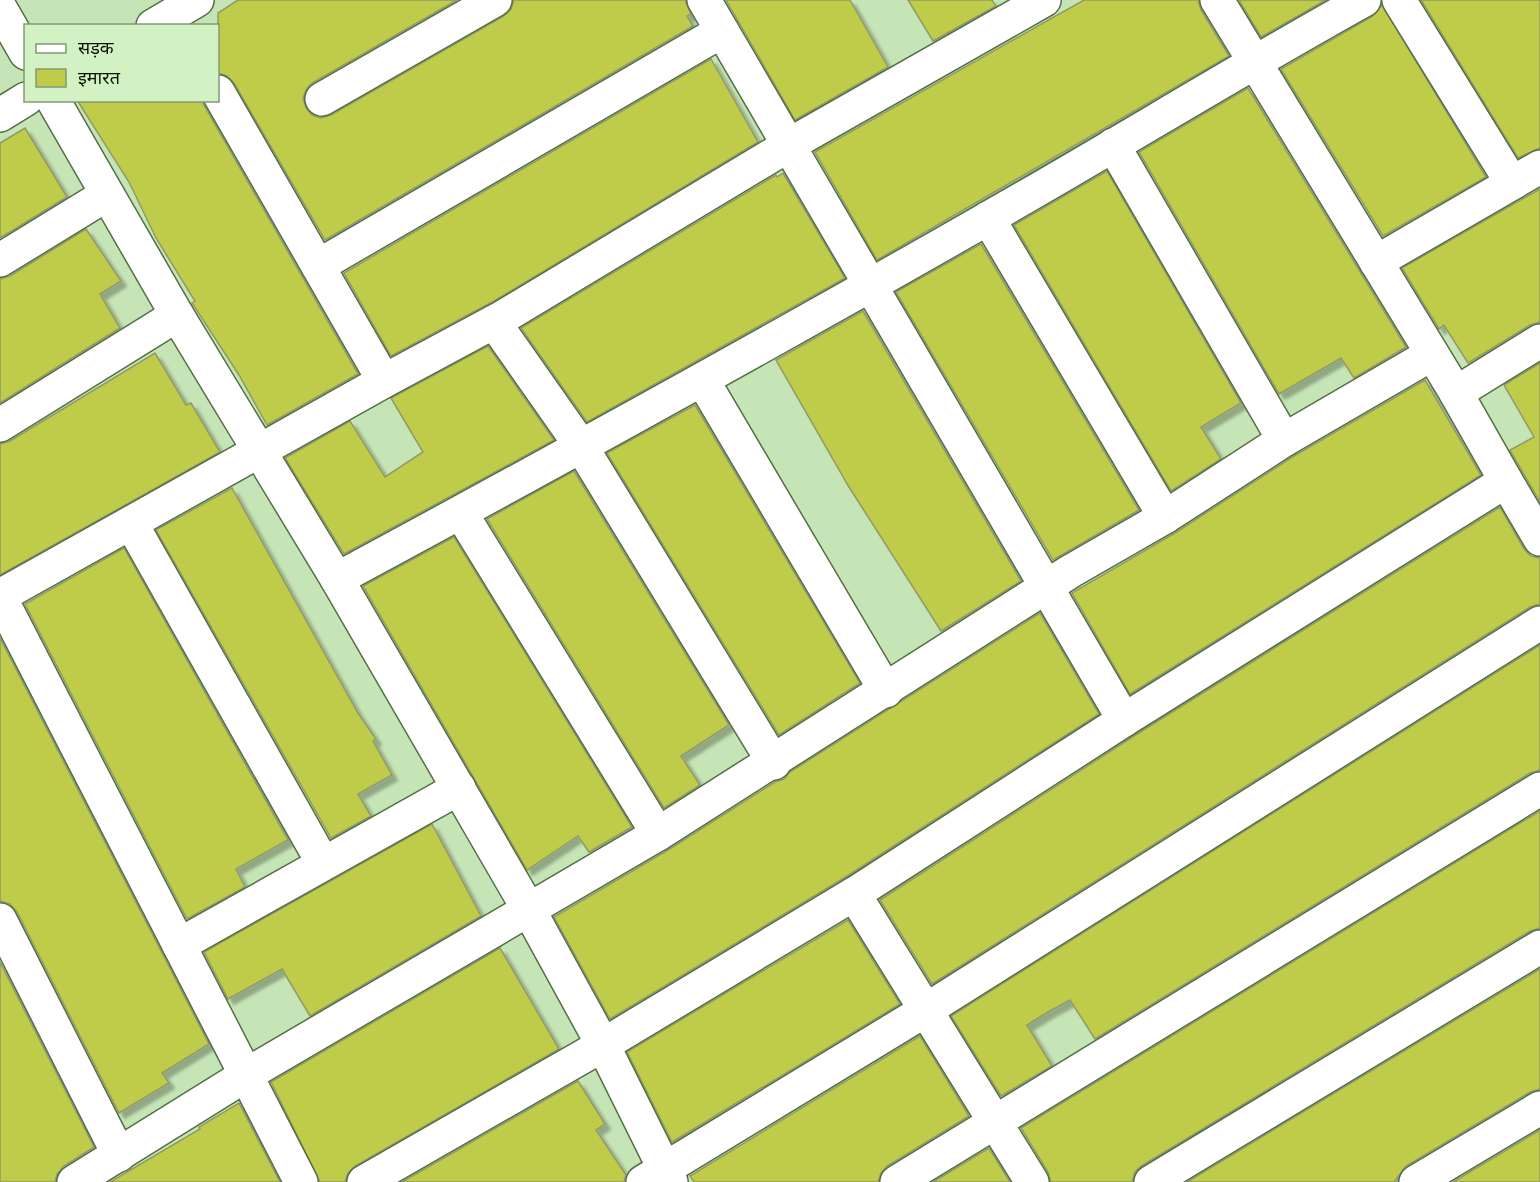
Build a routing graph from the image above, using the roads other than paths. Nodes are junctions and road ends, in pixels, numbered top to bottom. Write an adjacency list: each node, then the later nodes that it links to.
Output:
1 (495, 0): 13 (street)
2 (704, 0): 9 (street)
3 (1044, 0): 8 (street)
4 (1217, 0): 11 (street)
5 (1364, 0): 11 (street)
6 (1399, 0): 20 (street)
7 (0, 8): 10 (street)
8 (1008, 9): 18 (street)
9 (722, 31): 18 (street); 25 (street)
10 (24, 50)
11 (1254, 61): 17 (street); 24 (street)
12 (219, 94): 25 (street)
13 (322, 99)
14 (24, 100): 16 (street)
15 (53, 102): 21 (street)
16 (0, 115)
17 (1113, 145): 22 (street); 35 (street)
18 (788, 146): 26 (street); 28 (street)
19 (1540, 167): 20 (street)
20 (1512, 183): 24 (street)
21 (106, 195): 23 (street); 27 (street)
22 (988, 218): 26 (street); 40 (street)
23 (0, 260)
24 (1376, 262): 30 (street)
25 (318, 266): 31 (street)
26 (871, 285): 32 (street); 44 (street)
27 (177, 315): 34 (street); 37 (street)
28 (494, 322): 31 (street); 36 (street)
29 (1540, 341): 33 (street)
30 (1432, 354): 33 (street); 35 (street)
31 (384, 381): 37 (street)
32 (703, 381): 36 (street); 47 (street)
33 (1456, 393): 38 (street)
34 (0, 425)
35 (1284, 440): 40 (street)
36 (581, 446): 39 (street); 49 (street)
37 (260, 451): 41 (street); 43 (street)
38 (1506, 481): 42 (street); 48 (street)
39 (461, 513): 43 (street); 52 (street)
40 (1165, 517): 44 (street)
41 (131, 523): 45 (street); 53 (street)
42 (1536, 523)
43 (337, 579): 50 (street)
44 (1046, 587): 47 (street); 48 (street)
45 (0, 597): 57 (street)
46 (1540, 623): 59 (street)
47 (886, 691): 49 (street)
48 (1124, 720): 54 (street)
49 (774, 763): 52 (street)
50 (459, 788): 53 (street); 55 (street)
51 (1540, 789): 63 (street)
52 (658, 834): 55 (street)
53 (323, 863): 57 (street)
54 (854, 894): 59 (street); 60 (street)
55 (529, 910): 60 (street); 61 (street)
56 (0, 920): 64 (street)
57 (179, 945): 61 (street)
58 (1540, 947): 71 (street)
59 (926, 1010): 63 (street); 65 (street)
60 (603, 1045): 65 (street); 68 (street)
61 (246, 1075): 64 (street); 67 (street)
62 (1540, 1108): 72 (street)
63 (995, 1122): 69 (street); 70 (street)
64 (119, 1155): 66 (street)
65 (659, 1178)
66 (74, 1182)
67 (301, 1182)
68 (364, 1182)
69 (897, 1182)
70 (1032, 1182)
71 (1151, 1182)
72 (1416, 1182)

